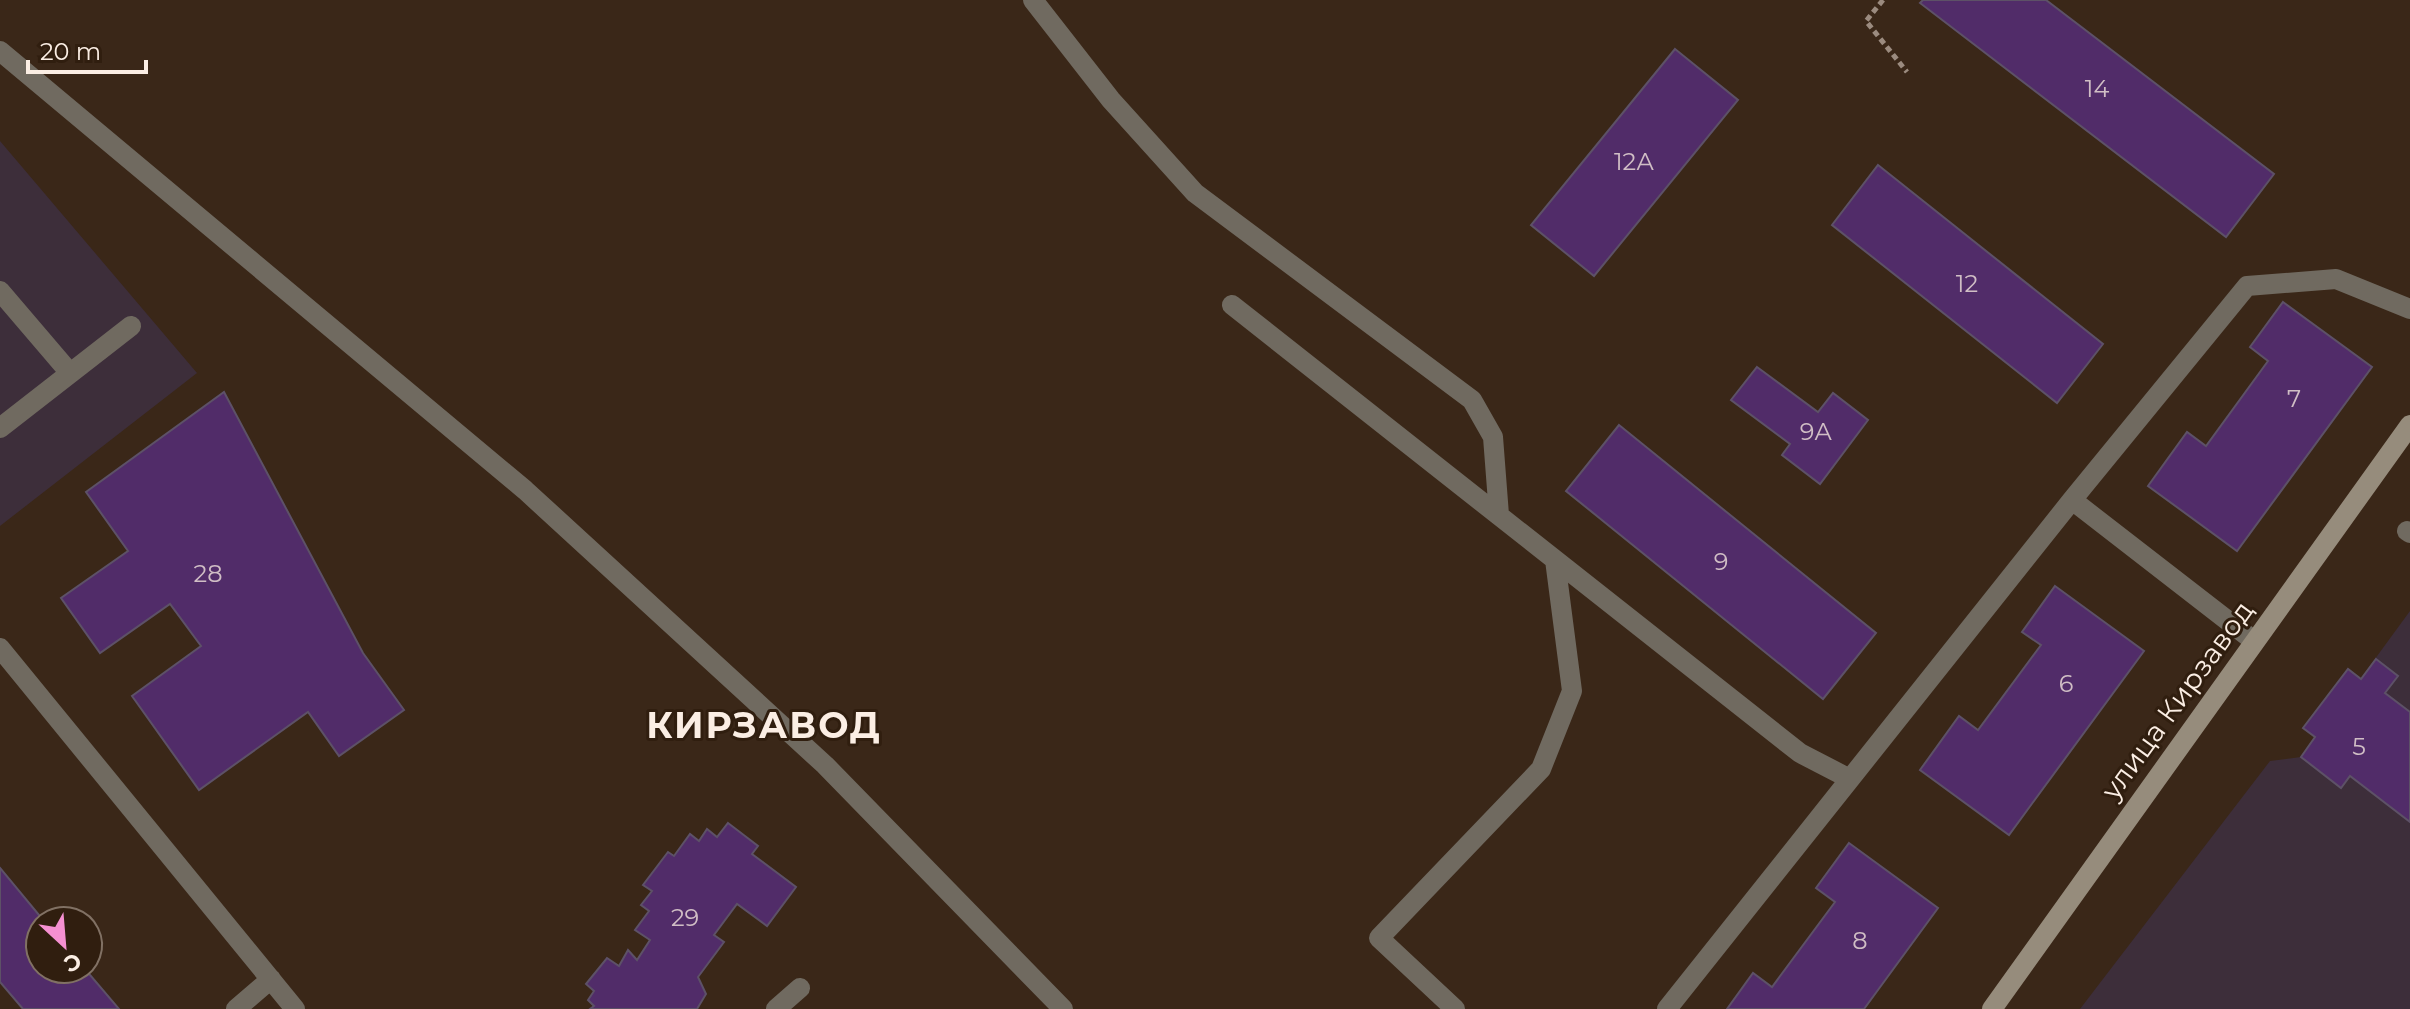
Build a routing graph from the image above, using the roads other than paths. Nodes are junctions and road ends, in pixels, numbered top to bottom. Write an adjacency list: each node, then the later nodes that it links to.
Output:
1 (1033, 0): 11 (street)
2 (0, 51): 21 (street)
3 (0, 291): 7 (street)
4 (1232, 305): 11 (street)
5 (2410, 309): 10 (street)
6 (131, 326): 7 (street)
7 (70, 373): 9 (street)
8 (2410, 425): 13 (street, улица Кирзавод)
9 (0, 428)
10 (2072, 500): 13 (street); 15 (street)
11 (1499, 515): 12 (street)
12 (1555, 560): 15 (street); 22 (street)
13 (2254, 641): 24 (street, улица Кирзавод)
14 (0, 648): 16 (street)
15 (1850, 779): 23 (street)
16 (271, 979): 18 (street); 19 (street)
17 (800, 988): 20 (street)
18 (236, 1009)
19 (295, 1009)
20 (776, 1009)
21 (1063, 1009)
22 (1455, 1009)
23 (1667, 1009)
24 (1992, 1009)

